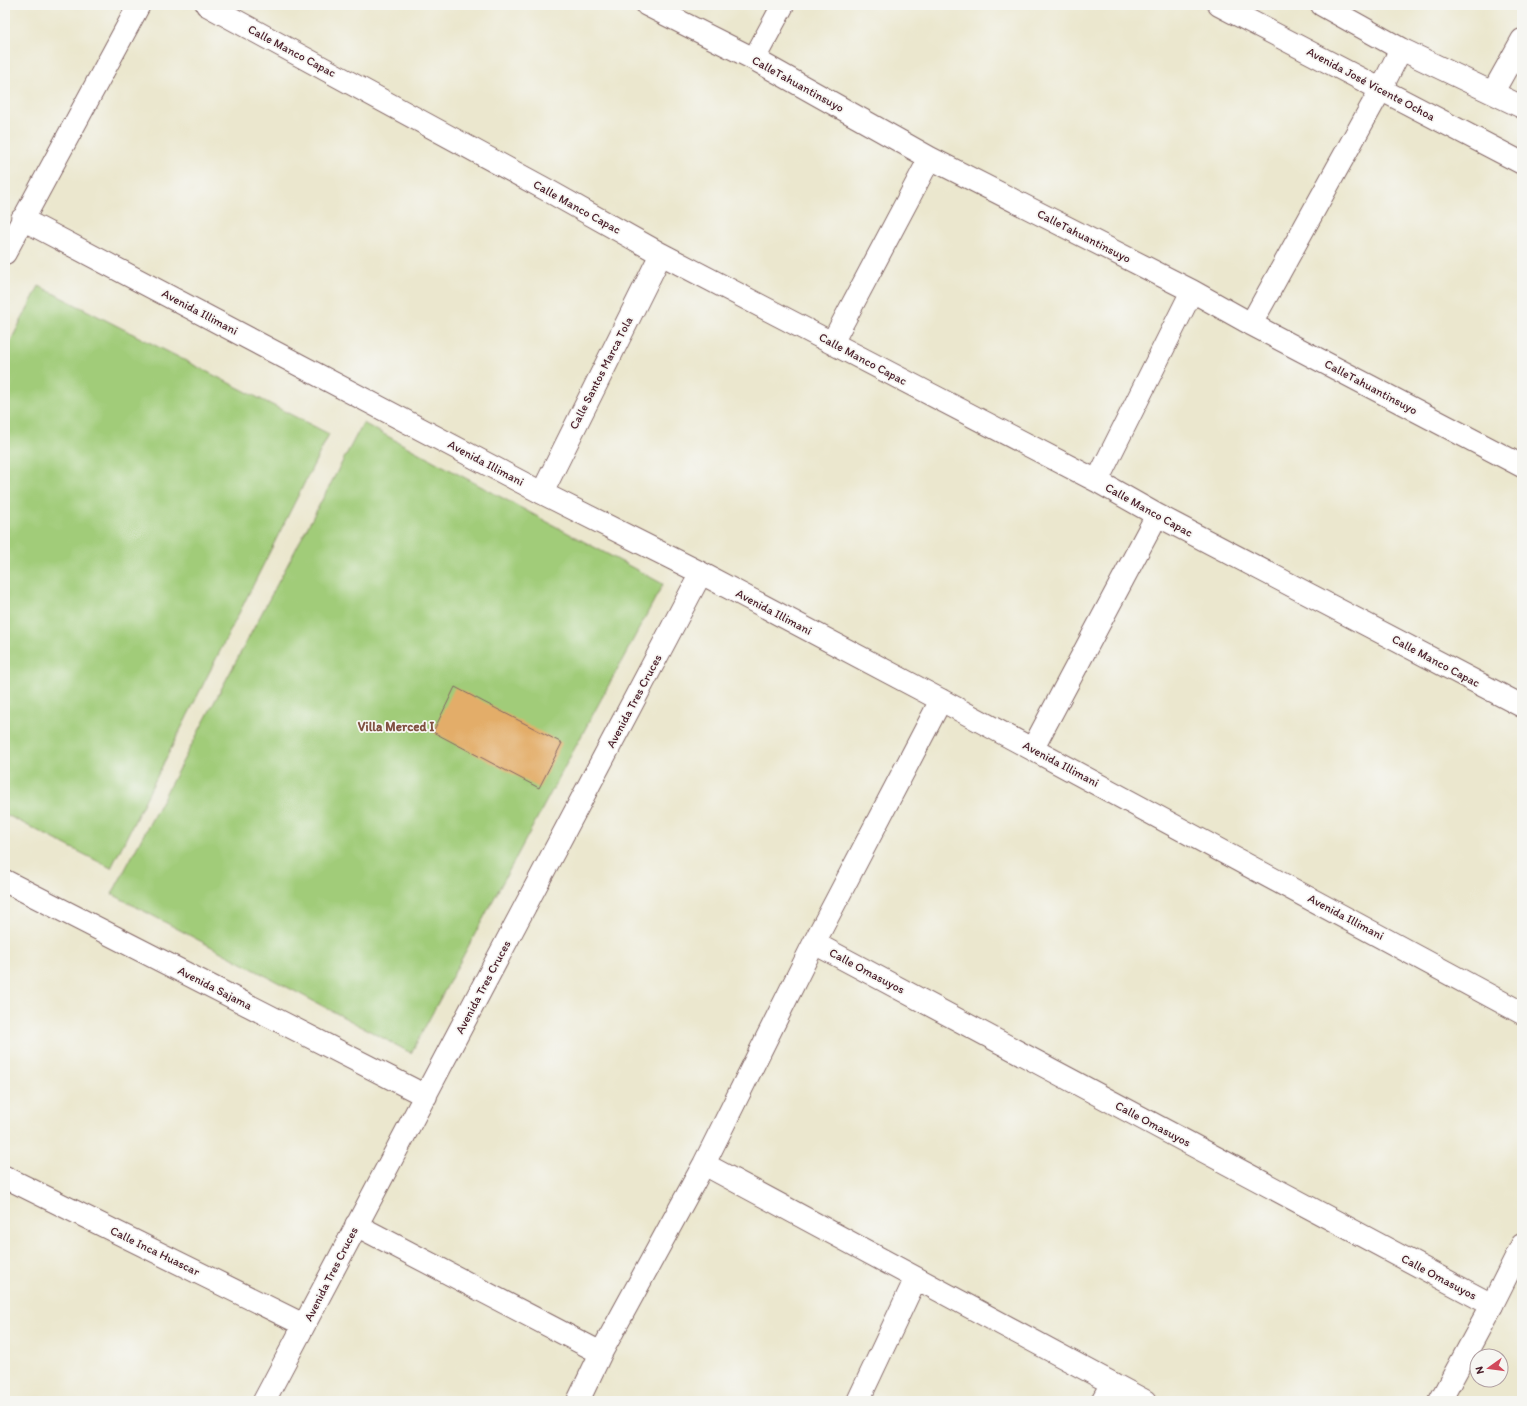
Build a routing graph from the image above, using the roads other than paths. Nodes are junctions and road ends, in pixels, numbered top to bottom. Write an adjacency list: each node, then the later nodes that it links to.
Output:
1 (138, 5): 15 (street)
2 (207, 5): 17 (street, Calle Manco Capac)
3 (647, 5): 9 (street, CalleTahuantinsuyo)
4 (783, 5): 9 (street)
5 (1219, 5): 10 (street, Avenida José Vicente Ochoa)
6 (1322, 5): 8 (street)
7 (1522, 40): 11 (street)
8 (1401, 49): 10 (street); 11 (street)
9 (754, 59): 13 (street, CalleTahuantinsuyo)
10 (1381, 89): 14 (street, Avenida José Vicente Ochoa); 19 (street)
11 (1493, 92): 12 (street)
12 (1522, 107)
13 (930, 158): 18 (street, CalleTahuantinsuyo); 20 (street)
14 (1522, 163)
15 (22, 219): 16 (street); 23 (street, Avenida Illimani)
16 (5, 253)
17 (661, 254): 20 (street, Calle Manco Capac); 23 (street, Calle Santos Marca Tola)
18 (1192, 291): 19 (street, CalleTahuantinsuyo); 22 (street)
19 (1251, 324): 21 (street, CalleTahuantinsuyo)
20 (832, 343): 22 (street, Calle Manco Capac)
21 (1522, 466)
22 (1097, 481): 24 (street, Calle Manco Capac)
23 (542, 492): 25 (street, Avenida Illimani)
24 (1157, 515): 27 (street, Calle Manco Capac); 28 (street)
25 (701, 573): 26 (street, Avenida Illimani); 32 (street, Avenida Tres Cruces)
26 (941, 700): 28 (street, Avenida Illimani); 30 (street)
27 (1522, 706)
28 (1032, 748): 31 (street, Avenida Illimani)
29 (5, 881): 32 (street, Avenida Sajama)
30 (814, 943): 33 (street); 38 (street, Calle Omasuyos)
31 (1522, 1012)
32 (426, 1096): 35 (street, Avenida Tres Cruces)
33 (704, 1164): 37 (street); 40 (street)
34 (5, 1177): 39 (street, Calle Inca Huascar)
35 (356, 1225): 39 (street, Avenida Tres Cruces); 40 (street)
36 (1522, 1245): 38 (street)
37 (916, 1278): 41 (street); 44 (street)
38 (1492, 1305): 46 (street)
39 (304, 1325): 42 (street, Avenida Tres Cruces)
40 (601, 1353): 43 (street)
41 (1107, 1392): 45 (street)
42 (264, 1401)
43 (578, 1401)
44 (858, 1401)
45 (1145, 1401)
46 (1440, 1401)

